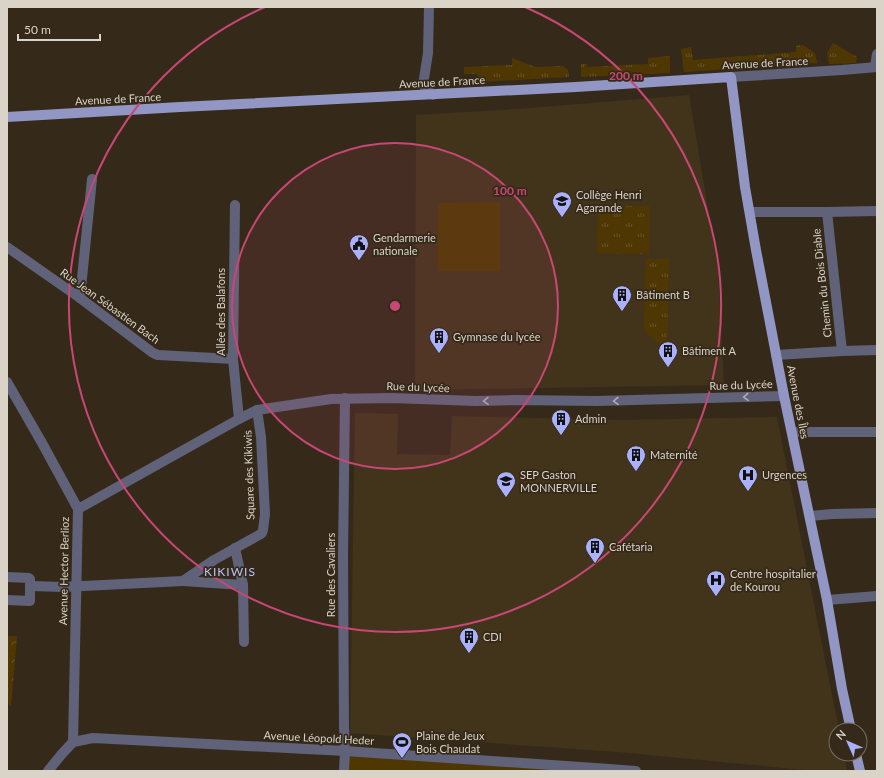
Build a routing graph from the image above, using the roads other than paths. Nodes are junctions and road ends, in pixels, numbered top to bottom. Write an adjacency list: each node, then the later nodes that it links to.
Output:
1 (429, 7): 5 (street)
2 (877, 54): 3 (street)
3 (876, 67): 4 (street, Avenue de France)
4 (731, 77): 6 (main road, Avenue de France); 12 (main road, Avenue des Îles)
5 (423, 85): 6 (street); 7 (street)
6 (434, 94): 7 (main road, Avenue de France)
7 (415, 95): 8 (main road, Avenue de France)
8 (7, 117)
9 (92, 179): 15 (street)
10 (235, 205): 19 (street, Allée des Balafons)
11 (877, 211): 13 (street)
12 (750, 212): 13 (street); 18 (main road, Avenue des Îles)
13 (827, 212): 17 (street, Chemin du Bois Diable)
14 (7, 247): 15 (street, Rue Jean Sébastien Bach)
15 (80, 298): 19 (street, Rue Jean Sébastien Bach)
16 (877, 350): 17 (street)
17 (842, 351): 18 (street)
18 (776, 355): 21 (main road, Avenue des Îles)
19 (233, 359): 24 (street, Allée des Balafons)
20 (7, 382): 27 (street, Avenue Hector Berlioz)
21 (784, 396): 22 (street, Rue du Lycée, one-way to 22); 25 (main road, Avenue des Îles)
22 (345, 398): 23 (street, Rue du Lycée); 42 (street, Rue des Cavaliers)
23 (257, 410): 24 (street, Rue du Lycée); 30 (street, Square des Kikiwis)
24 (239, 419): 27 (street, Rue du Lycée)
25 (792, 432): 26 (street); 29 (main road, Avenue des Îles)
26 (877, 432)
27 (78, 509): 35 (street, Avenue Hector Berlioz)
28 (877, 513): 29 (street)
29 (810, 516): 38 (main road, Avenue des Îles)
30 (234, 548): 32 (street, Square des Kikiwis); 33 (street)
31 (7, 577): 34 (street)
32 (183, 581): 33 (street); 35 (street)
33 (243, 585): 39 (street)
34 (31, 586): 35 (street); 37 (street)
35 (76, 586): 41 (street, Avenue Hector Berlioz)
36 (877, 596): 38 (street)
37 (7, 600)
38 (827, 600): 40 (main road, Avenue des Îles)
39 (244, 642)
40 (849, 722)
41 (73, 742): 42 (street, Avenue Léopold Heder); 43 (street)
42 (345, 751): 44 (street, Rue des Cavaliers); 45 (street, Avenue Léopold Heder)
43 (48, 771)
44 (344, 771)
45 (636, 771)

